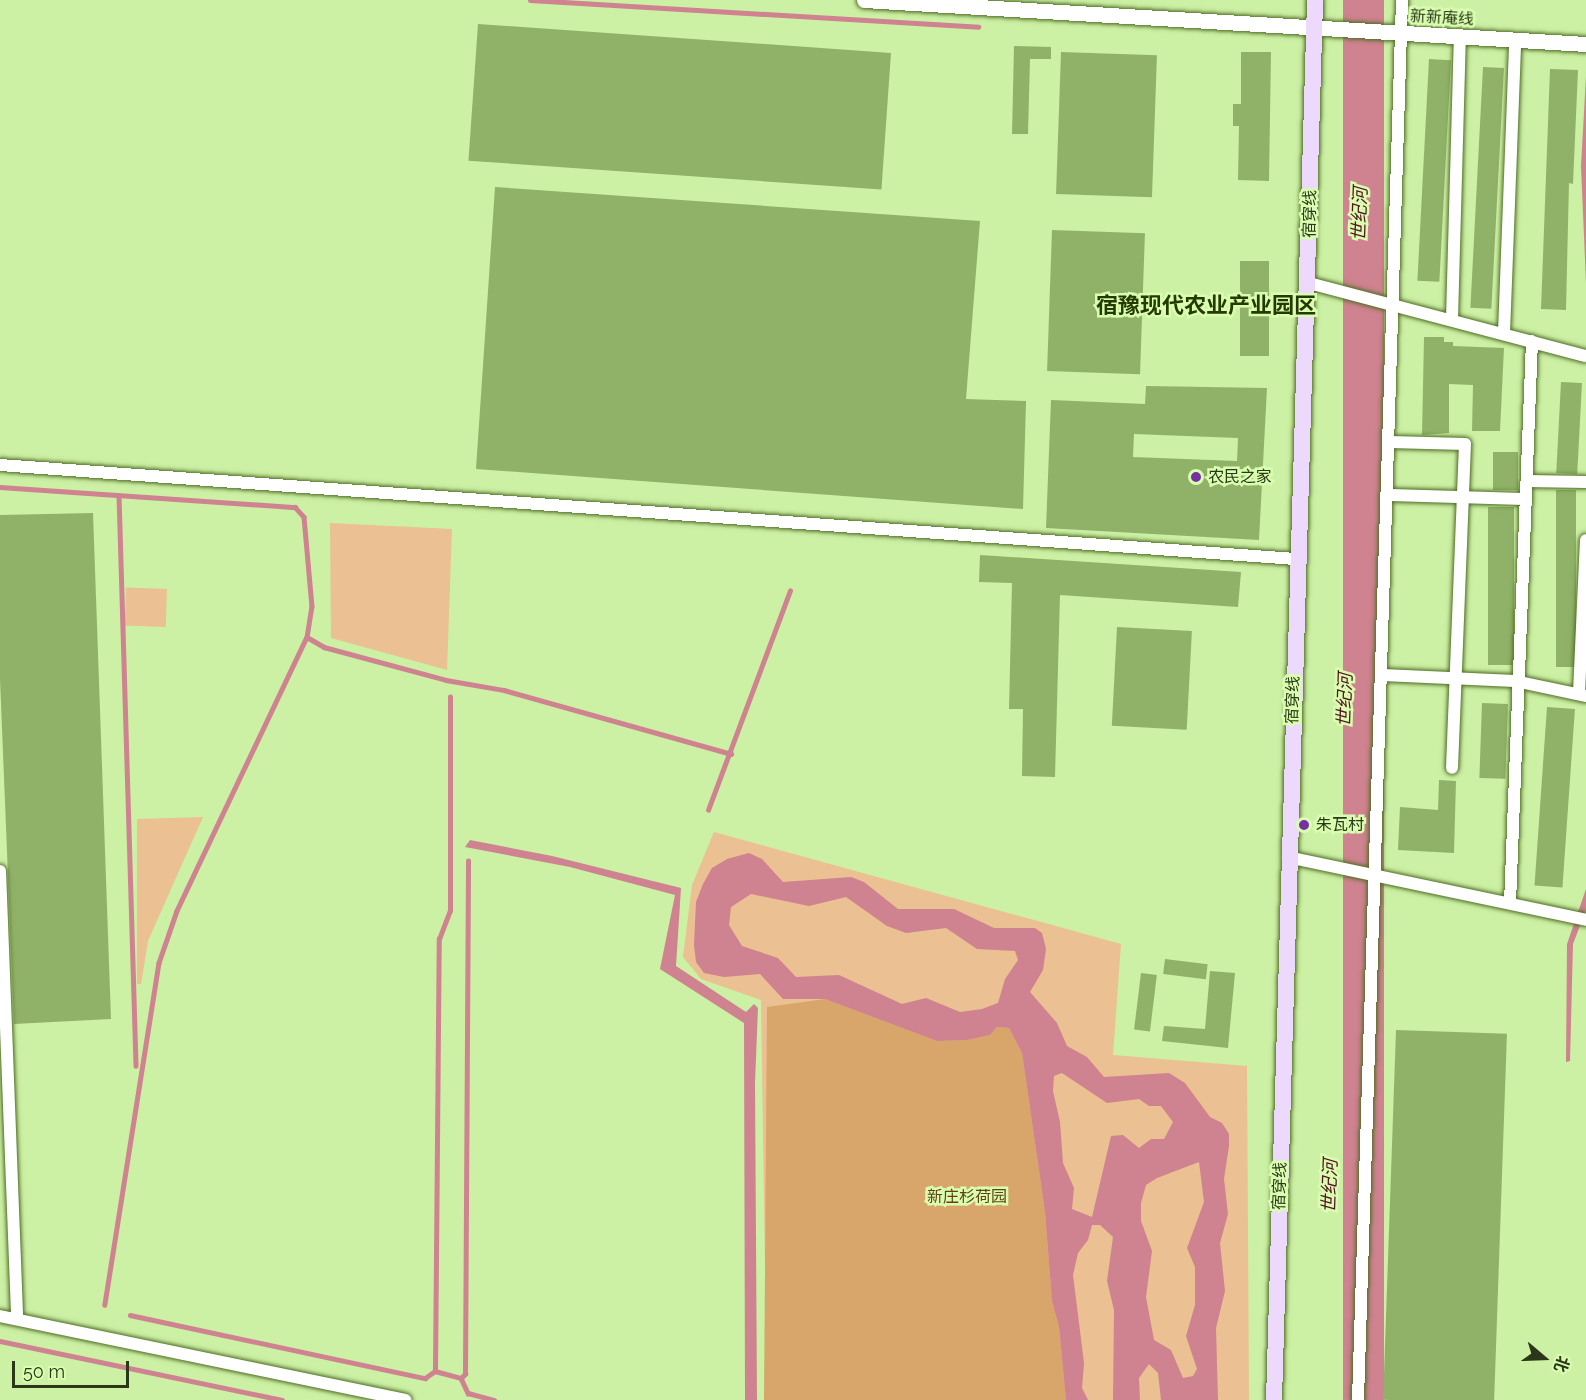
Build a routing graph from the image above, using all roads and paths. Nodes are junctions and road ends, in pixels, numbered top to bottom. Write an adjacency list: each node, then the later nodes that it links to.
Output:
1 (864, 0): 4 (street, 新新庵线)
2 (1315, 0): 4 (main road, 宿穿线)
3 (1402, 0): 5 (street)
4 (1314, 27): 5 (street, 新新庵线); 9 (main road, 宿穿线)
5 (1397, 33): 6 (street, 新新庵线); 10 (street)
6 (1460, 37): 7 (street, 新新庵线); 11 (street)
7 (1515, 40): 8 (street, 新新庵线); 12 (street)
8 (1586, 44)
9 (1309, 283): 10 (street); 23 (main road, 宿穿线)
10 (1389, 304): 11 (street); 15 (street)
11 (1452, 319): 12 (street)
12 (1504, 333): 13 (street)
13 (1532, 341): 14 (street); 17 (street)
14 (1586, 356)
15 (1390, 442): 19 (street); 20 (street)
16 (0, 465): 23 (street)
17 (1527, 481): 18 (street); 21 (street)
18 (1586, 482)
19 (1388, 495): 20 (street); 24 (street)
20 (1463, 498): 21 (street); 25 (street)
21 (1526, 499): 26 (street)
22 (1586, 540): 27 (street)
23 (1296, 559): 29 (main road, 宿穿线)
24 (1383, 675): 25 (street); 31 (street)
25 (1456, 678): 26 (street); 28 (street)
26 (1520, 682): 27 (street); 32 (street)
27 (1582, 694)
28 (1452, 768)
29 (1297, 858): 31 (street); 37 (main road, 宿穿线)
30 (0, 871): 35 (street)
31 (1374, 875): 32 (street); 38 (street)
32 (1510, 903): 33 (street)
33 (1586, 920)
34 (0, 1316): 35 (street)
35 (17, 1319): 36 (street)
36 (405, 1400)
37 (1274, 1400)
38 (1358, 1400)

